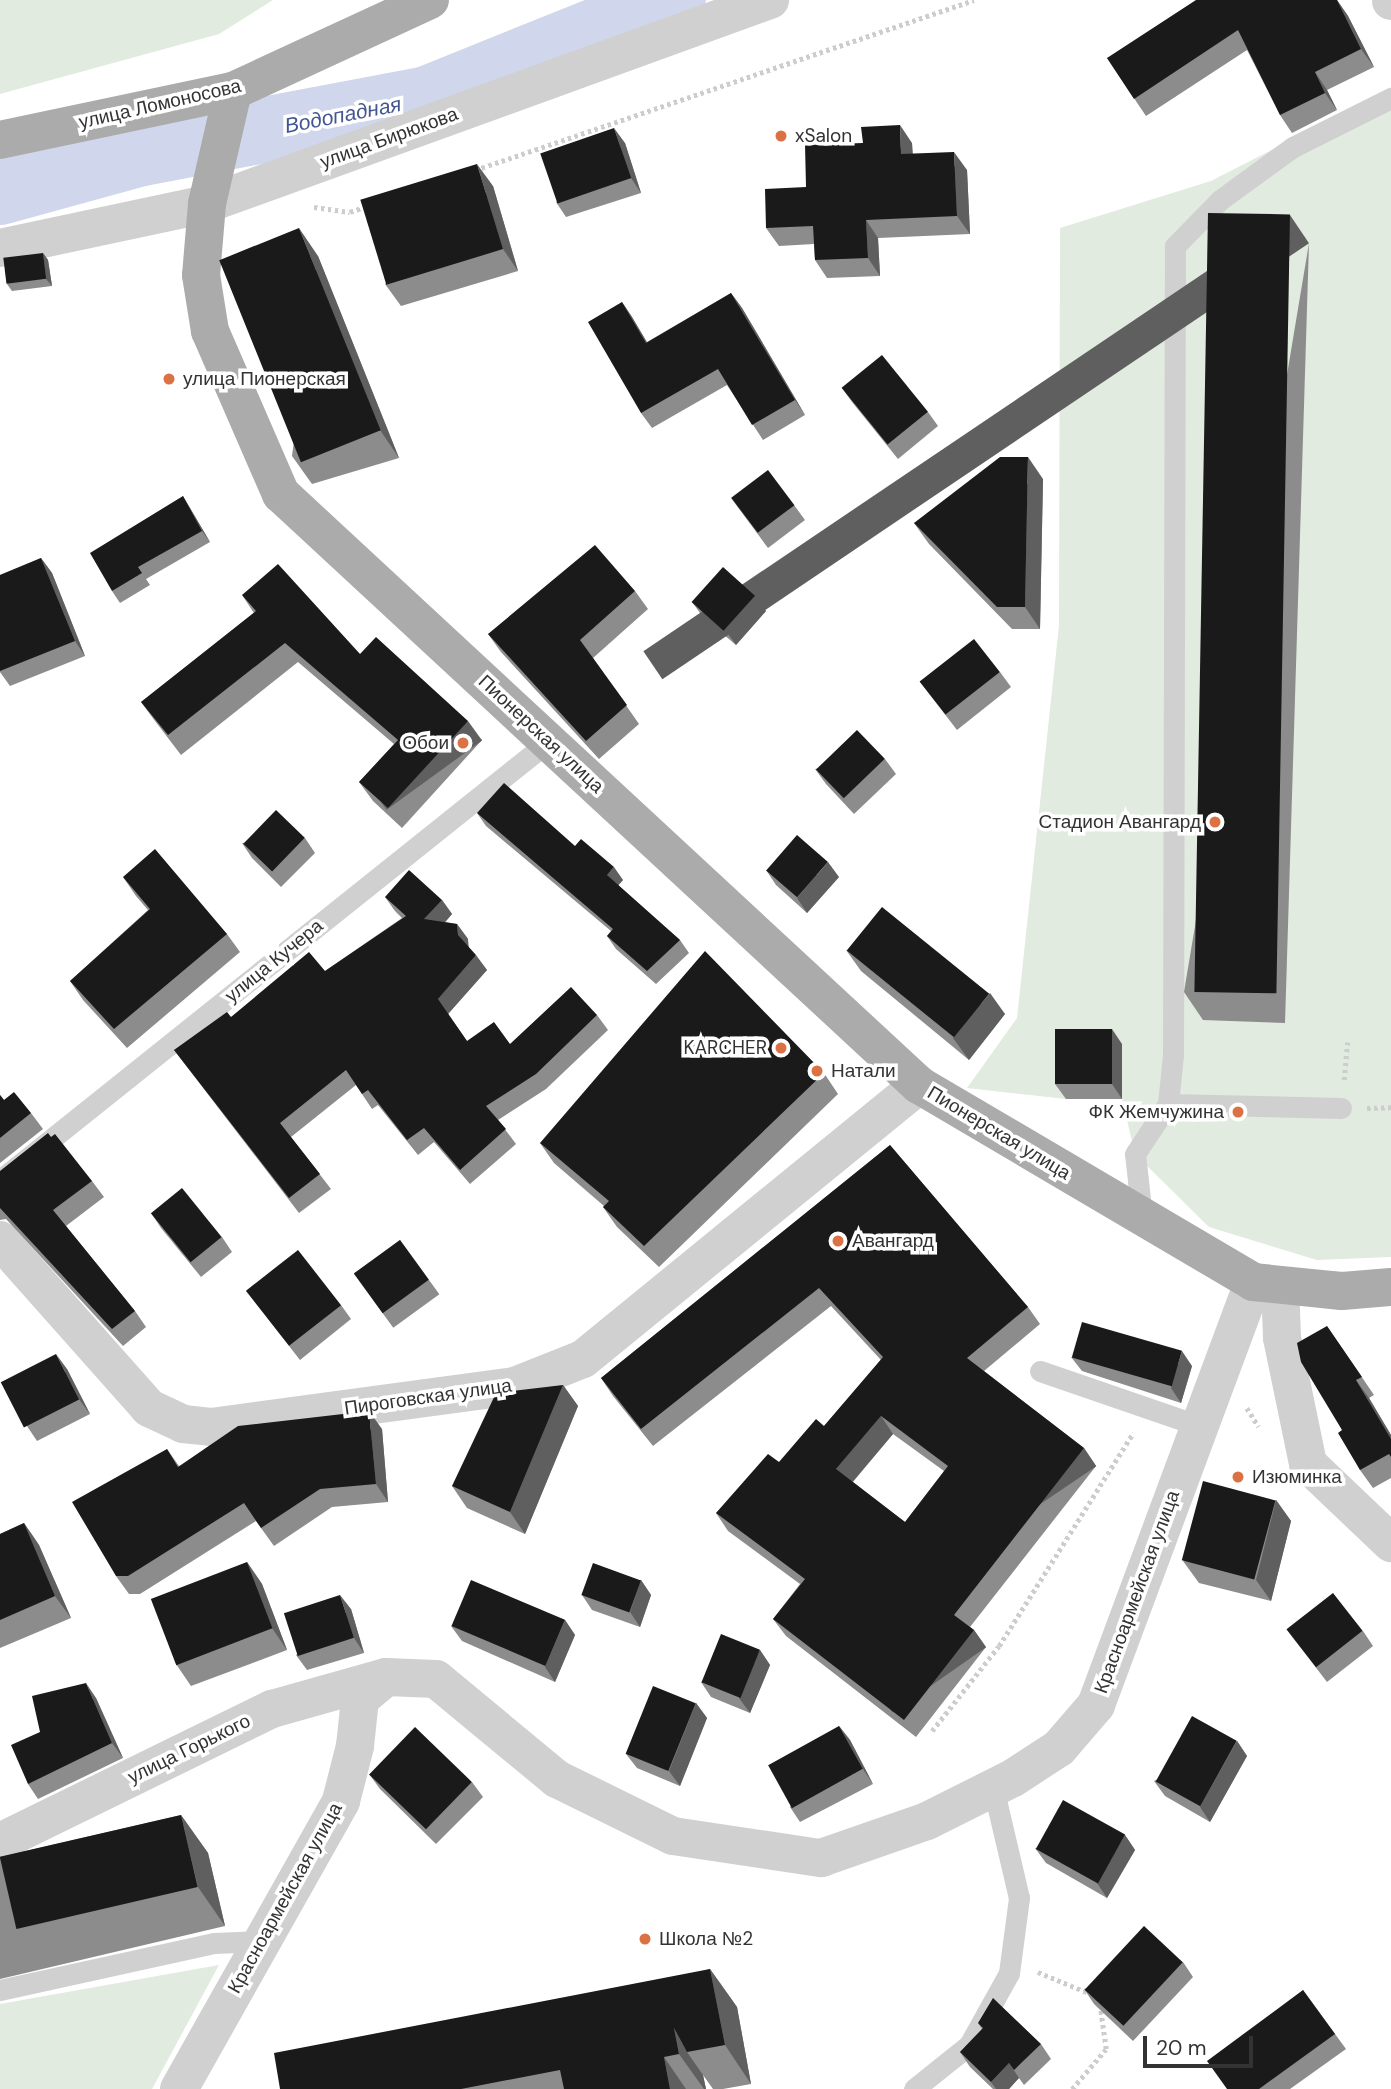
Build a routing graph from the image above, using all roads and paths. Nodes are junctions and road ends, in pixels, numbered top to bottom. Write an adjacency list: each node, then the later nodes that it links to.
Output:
1 (430, 0): 4 (main road, улица Ломоносова)
2 (770, 0): 9 (street, улица Бирюкова)
3 (974, 0): 7 (path)
4 (233, 91): 6 (main road, улица Ломоносова); 9 (main road, Пионерская улица)
5 (1391, 98): 15 (lane)
6 (0, 140)
7 (467, 172)
8 (376, 203): 10 (path)
9 (207, 204): 11 (street, улица Бирюкова); 12 (main road, Пионерская улица)
10 (306, 206)
11 (0, 248)
12 (549, 741): 14 (main road, Пионерская улица); 17 (lane, улица Кучера)
13 (1348, 1042): 16 (path)
14 (919, 1085): 18 (main road, Пионерская улица); 19 (street, Пироговская улица)
15 (1168, 1104): 16 (lane); 18 (lane)
16 (1341, 1108)
17 (0, 1180)
18 (1142, 1217): 20 (main road, Пионерская улица)
19 (0, 1240)
20 (1267, 1283): 21 (main road); 24 (street, Красноармейская улица); 25 (street)
21 (1391, 1287)
22 (1040, 1371): 23 (lane)
23 (1153, 1409): 24 (lane); 27 (path)
24 (1197, 1425): 28 (street, Красноармейская улица)
25 (1391, 1543)
26 (386, 1677): 28 (street, Красноармейская улица); 29 (street, улица Горького); 30 (street, Красноармейская улица)
27 (932, 1731)
28 (993, 1787): 31 (lane)
29 (0, 1842)
30 (261, 1941): 32 (lane); 33 (street, Красноармейская улица)
31 (1009, 1973): 34 (lane); 35 (path)
32 (0, 1990)
33 (179, 2089)
34 (914, 2089)
35 (1072, 2089)

